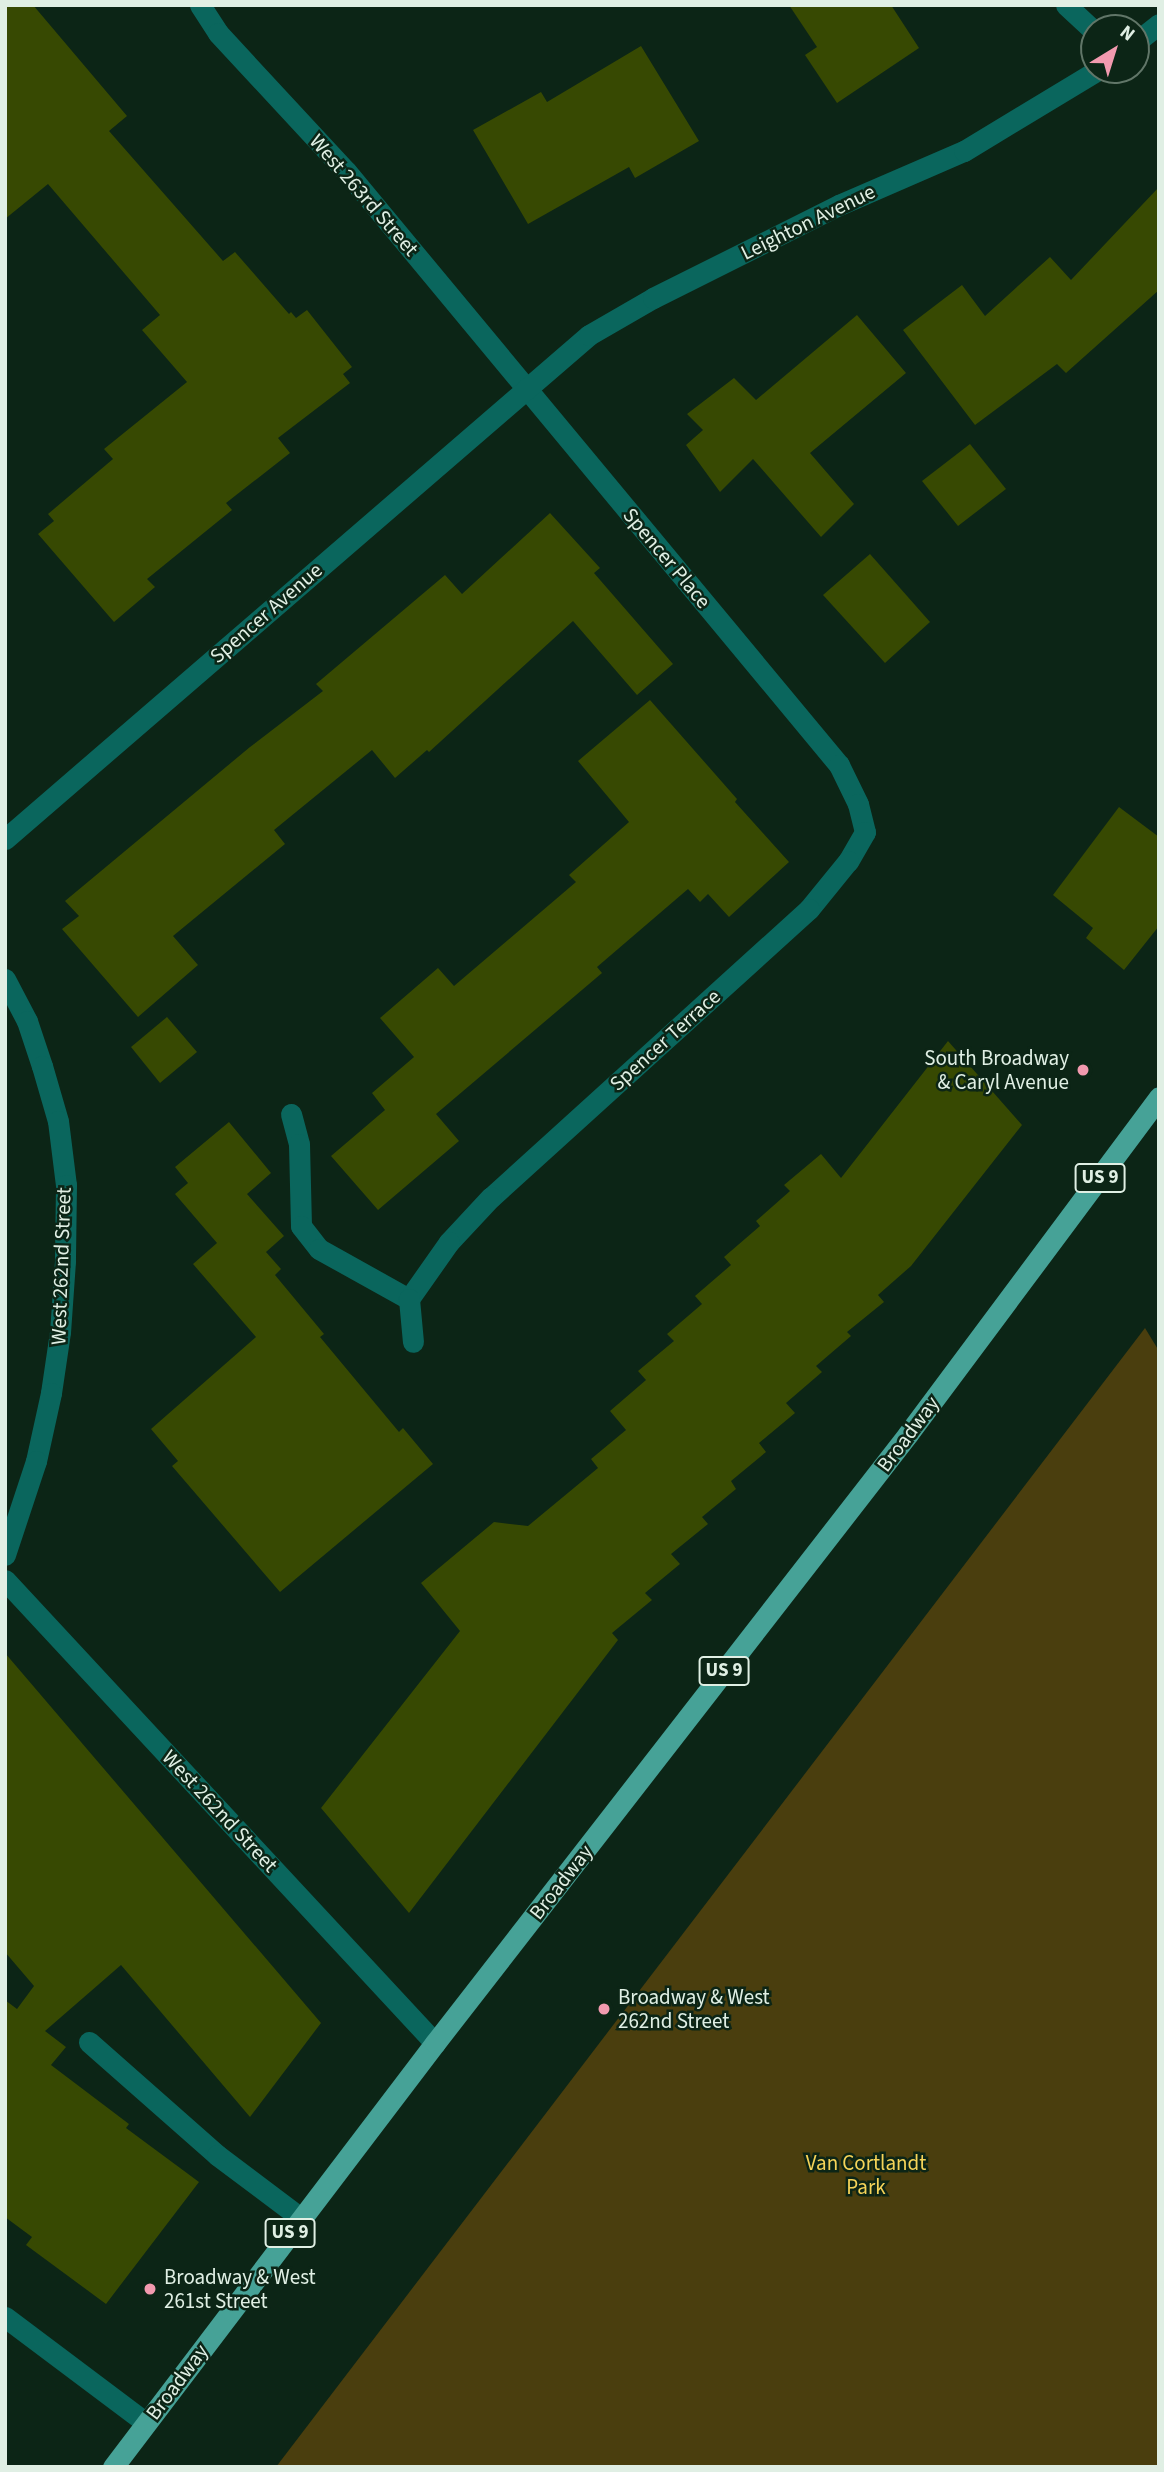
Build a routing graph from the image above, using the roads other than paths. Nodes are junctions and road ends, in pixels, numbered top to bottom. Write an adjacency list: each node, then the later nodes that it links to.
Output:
1 (200, 5): 5 (street, West 263rd Street)
2 (1066, 5): 3 (street)
3 (1080, 18)
4 (1080, 81): 5 (street, Leighton Avenue)
5 (526, 387): 6 (street, Spencer Place); 7 (street, Spencer Avenue)
6 (809, 729): 11 (street, Spencer Terrace)
7 (5, 839)
8 (5, 979): 13 (street, West 262nd Street)
9 (1159, 1097): 16 (main road, Broadway / US 9)
10 (291, 1114): 11 (street)
11 (409, 1299): 12 (street)
12 (413, 1342)
13 (5, 1555)
14 (5, 1580): 16 (street, West 262nd Street)
15 (89, 2042): 17 (street)
16 (435, 2043): 17 (main road, Broadway / US 9)
17 (301, 2218): 19 (main road, Broadway / US 9)
18 (5, 2317): 19 (street)
19 (146, 2423): 20 (main road, Broadway / US 9)
20 (113, 2467)

